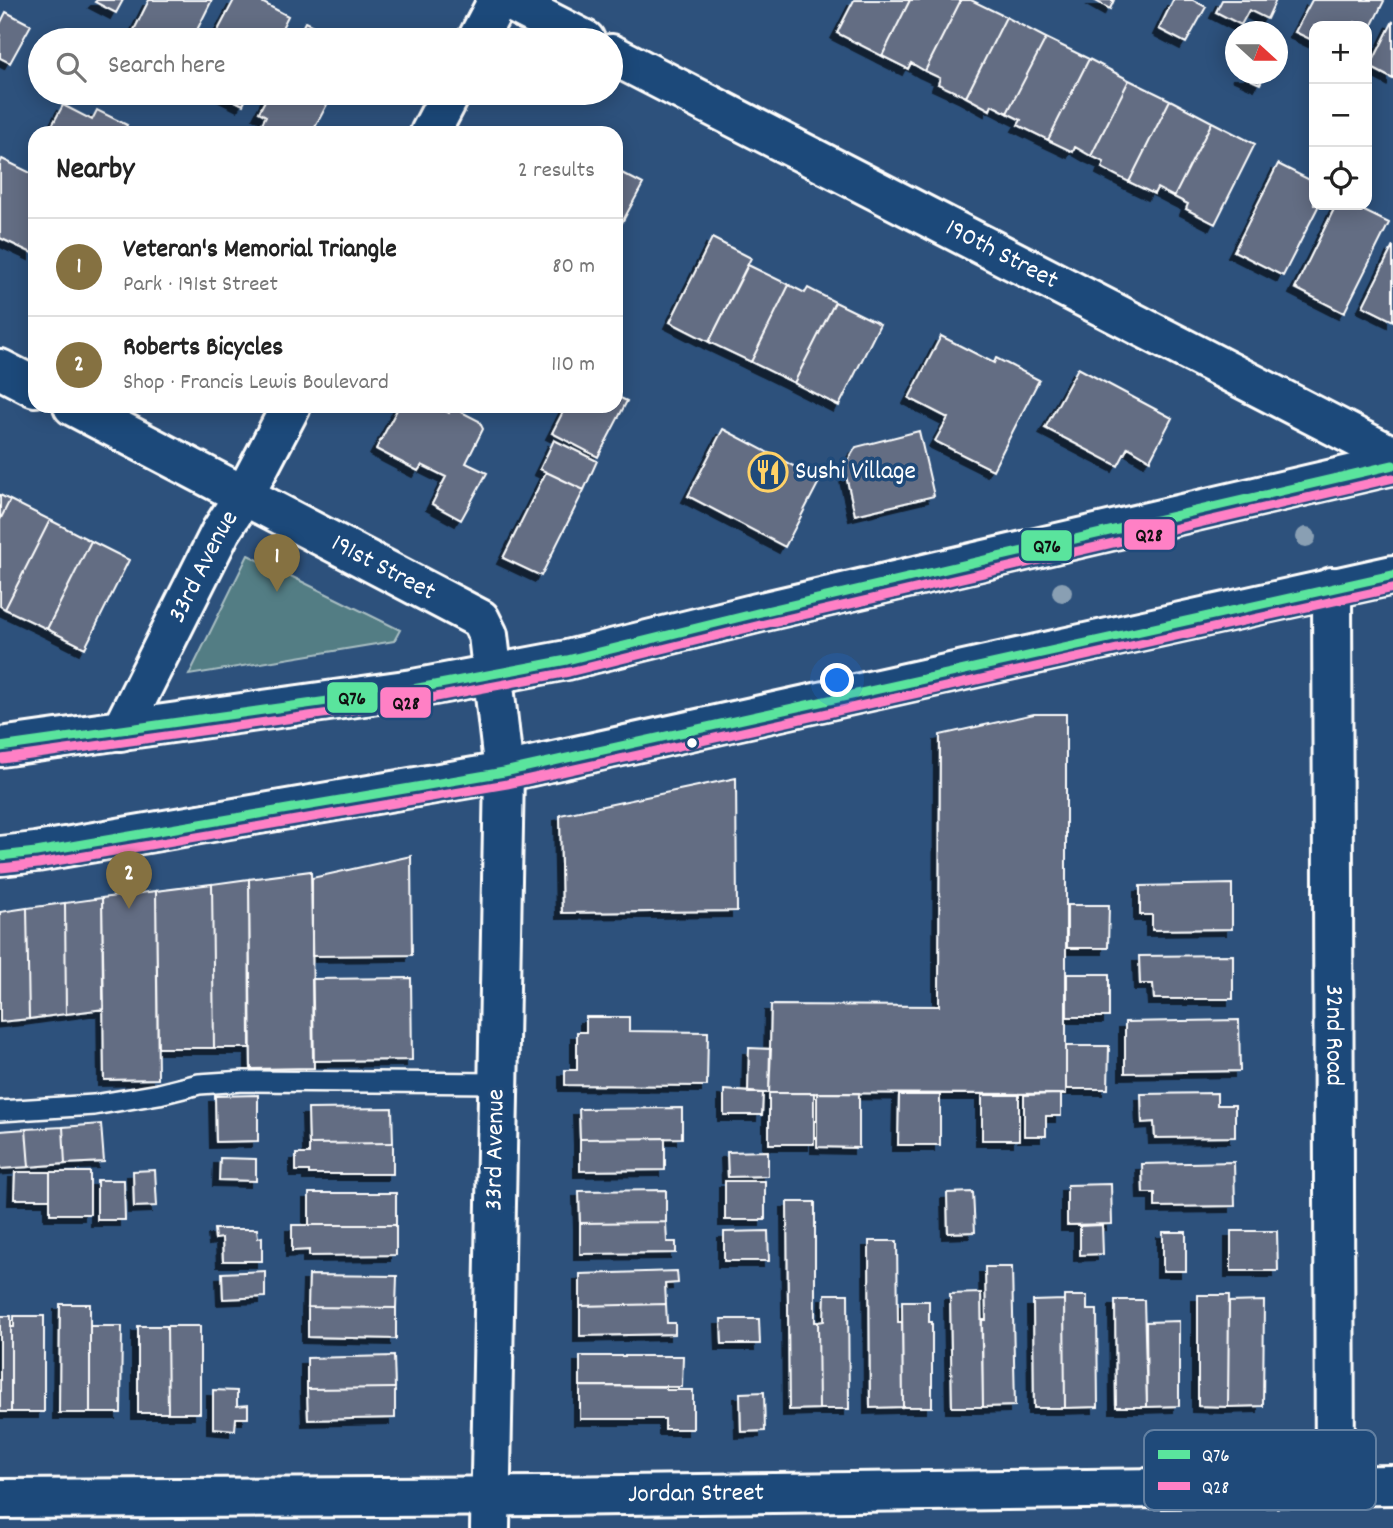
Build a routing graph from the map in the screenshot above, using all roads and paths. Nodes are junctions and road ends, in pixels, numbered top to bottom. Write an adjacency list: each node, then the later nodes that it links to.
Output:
1 (498, 0): 3 (street)
2 (507, 0): 4 (street)
3 (483, 28)
4 (562, 28)
5 (623, 60): 12 (street, 190th Street)
6 (445, 105): 7 (street)
7 (434, 126)
8 (0, 369): 9 (street)
9 (28, 383)
10 (87, 413): 14 (street, 191st Street)
11 (287, 413): 14 (street, 33rd Avenue)
12 (1393, 456)
13 (1393, 465): 17 (street)
14 (245, 494): 17 (street, 191st Street); 18 (street, 33rd Avenue)
15 (1393, 575): 16 (street)
16 (1332, 587): 20 (street); 24 (street, 32nd Road)
17 (493, 675): 18 (street); 20 (street, 191st Street)
18 (121, 731): 19 (street)
19 (0, 747)
20 (504, 772): 21 (street); 22 (street, 33rd Avenue)
21 (0, 856)
22 (498, 1083): 23 (lane); 27 (street, 33rd Avenue)
23 (0, 1111)
24 (1335, 1430)
25 (1144, 1490): 27 (street, Jordan Street)
26 (0, 1499): 27 (street, Jordan Street)
27 (489, 1512)

